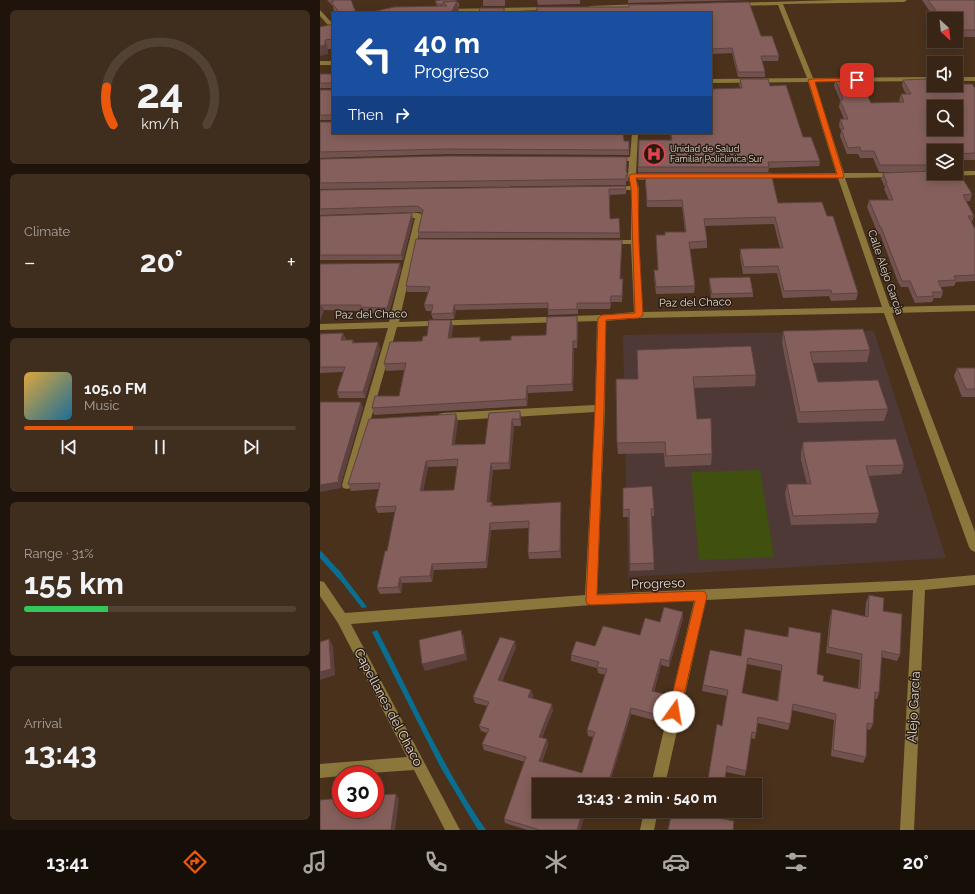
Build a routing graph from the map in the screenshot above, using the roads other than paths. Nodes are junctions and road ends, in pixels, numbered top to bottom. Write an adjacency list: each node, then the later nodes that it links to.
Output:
1 (904, 0): 2 (street)
2 (780, 3): 3 (street); 17 (street, Calle Alejo Garcia)
3 (733, 4)
4 (638, 6): 5 (street); 7 (street); 10 (street)
5 (646, 6)
6 (560, 8): 8 (street)
7 (583, 8)
8 (442, 11)
9 (320, 12): 11 (street)
10 (638, 12)
11 (330, 24)
12 (320, 63): 13 (street)
13 (332, 63)
14 (927, 79): 17 (street)
15 (963, 79): 16 (street)
16 (975, 79)
17 (811, 80): 18 (street); 28 (street, Calle Alejo Garcia)
18 (712, 81)
19 (635, 134): 21 (street)
20 (602, 159): 21 (street)
21 (633, 159): 25 (street)
22 (963, 173): 23 (street)
23 (975, 173)
24 (904, 175): 28 (street)
25 (632, 176): 26 (street); 30 (street)
26 (656, 176)
27 (748, 176): 28 (street)
28 (841, 176): 35 (street, Calle Alejo Garcia)
29 (603, 188): 30 (street)
30 (635, 188): 33 (street)
31 (389, 216): 38 (street)
32 (604, 242): 33 (street)
33 (635, 242): 36 (street)
34 (975, 308): 35 (street, Paz del Chaco)
35 (887, 310): 36 (street, Paz del Chaco); 43 (street, Calle Alejo Garcia)
36 (639, 315): 37 (street, Paz del Chaco)
37 (602, 318): 38 (street, Paz del Chaco); 40 (street)
38 (393, 326): 39 (street, Paz del Chaco); 42 (street)
39 (320, 327)
40 (600, 408): 41 (street); 48 (street)
41 (436, 418)
42 (347, 485)
43 (975, 547)
44 (975, 580): 45 (street, Progreso)
45 (919, 585): 47 (street, Progreso); 56 (street, Alejo García)
46 (320, 586): 49 (street, Capellanes del Chaco)
47 (701, 596): 48 (street, Progreso); 52 (street)
48 (591, 600): 49 (street, Progreso)
49 (342, 619): 50 (street, Capellanes del Chaco)
50 (418, 762): 51 (street); 54 (street, Capellanes del Chaco)
51 (320, 771)
52 (660, 778)
53 (650, 818): 55 (street)
54 (453, 830)
55 (647, 830)
56 (907, 830)

